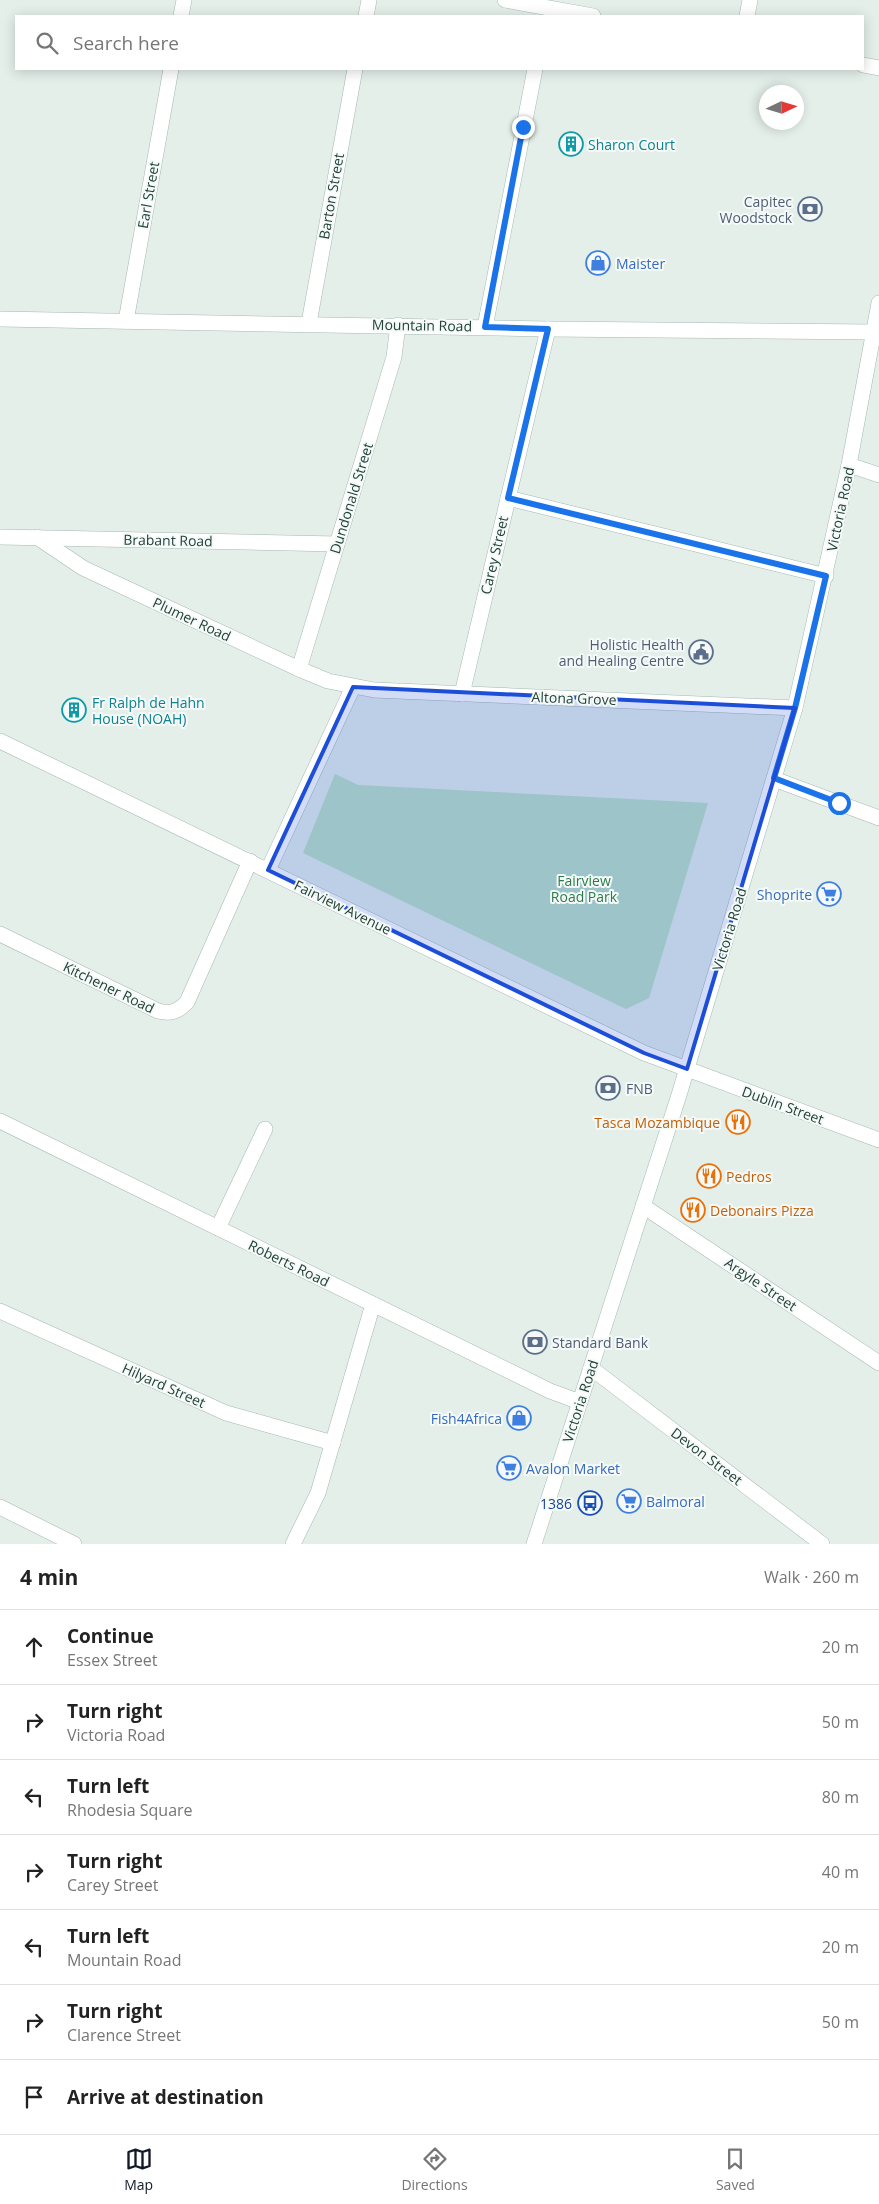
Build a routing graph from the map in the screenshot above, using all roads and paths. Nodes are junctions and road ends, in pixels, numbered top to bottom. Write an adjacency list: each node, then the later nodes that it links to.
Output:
1 (184, 0): 6 (street)
2 (369, 0): 7 (street)
3 (505, 0): 5 (street)
4 (750, 0): 9 (street)
5 (546, 12): 8 (street)
6 (181, 15)
7 (366, 15)
8 (581, 15)
9 (747, 15)
10 (864, 65): 11 (street)
11 (879, 68)
12 (171, 70): 17 (street, Earl Street)
13 (355, 70): 18 (street, Barton Street)
14 (535, 70): 20 (street)
15 (879, 303): 22 (street, Victoria Road)
16 (0, 319): 17 (street, Mountain Road)
17 (126, 321): 18 (street, Mountain Road)
18 (309, 323): 19 (street, Mountain Road)
19 (398, 325): 20 (street, Mountain Road); 28 (street, Dundonald Street)
20 (485, 327): 21 (street, Mountain Road)
21 (548, 329): 22 (street, Mountain Road); 25 (street, Carey Street)
22 (874, 332): 23 (street, Victoria Road)
23 (849, 465): 24 (street); 29 (street, Victoria Road)
24 (879, 475)
25 (508, 498): 29 (street); 32 (street, Carey Street)
26 (0, 537): 27 (street, Brabant Road)
27 (37, 537): 28 (street, Brabant Road); 30 (street, Plumer Road)
28 (337, 544): 30 (street, Dundonald Street)
29 (826, 576): 33 (street, Victoria Road)
30 (299, 669): 31 (street, Plumer Road)
31 (353, 687): 32 (street, Altona Grove); 38 (street)
32 (462, 694): 33 (street, Altona Grove)
33 (795, 708): 35 (street, Victoria Road)
34 (0, 741): 37 (street, Fairview Avenue)
35 (774, 778): 36 (street); 40 (street, Victoria Road)
36 (879, 818)
37 (250, 861): 38 (street, Fairview Avenue); 39 (street, Kitchener Road)
38 (268, 870): 40 (street, Fairview Avenue)
39 (0, 934)
40 (687, 1069): 43 (street, Dublin Street); 44 (street, Victoria Road)
41 (0, 1121): 45 (street, Roberts Road)
42 (265, 1129): 45 (street)
43 (879, 1140)
44 (643, 1206): 48 (street, Argyle Street); 49 (street, Victoria Road)
45 (218, 1228): 46 (street, Roberts Road)
46 (373, 1304): 50 (street, Roberts Road); 51 (street)
47 (0, 1311): 51 (street, Hilyard Street)
48 (879, 1363)
49 (591, 1368): 50 (street, Victoria Road); 56 (street, Devon Street)
50 (580, 1402): 55 (street, Victoria Road)
51 (333, 1442): 54 (street)
52 (0, 1507): 53 (street)
53 (74, 1544)
54 (293, 1544)
55 (534, 1544)
56 (822, 1544)

